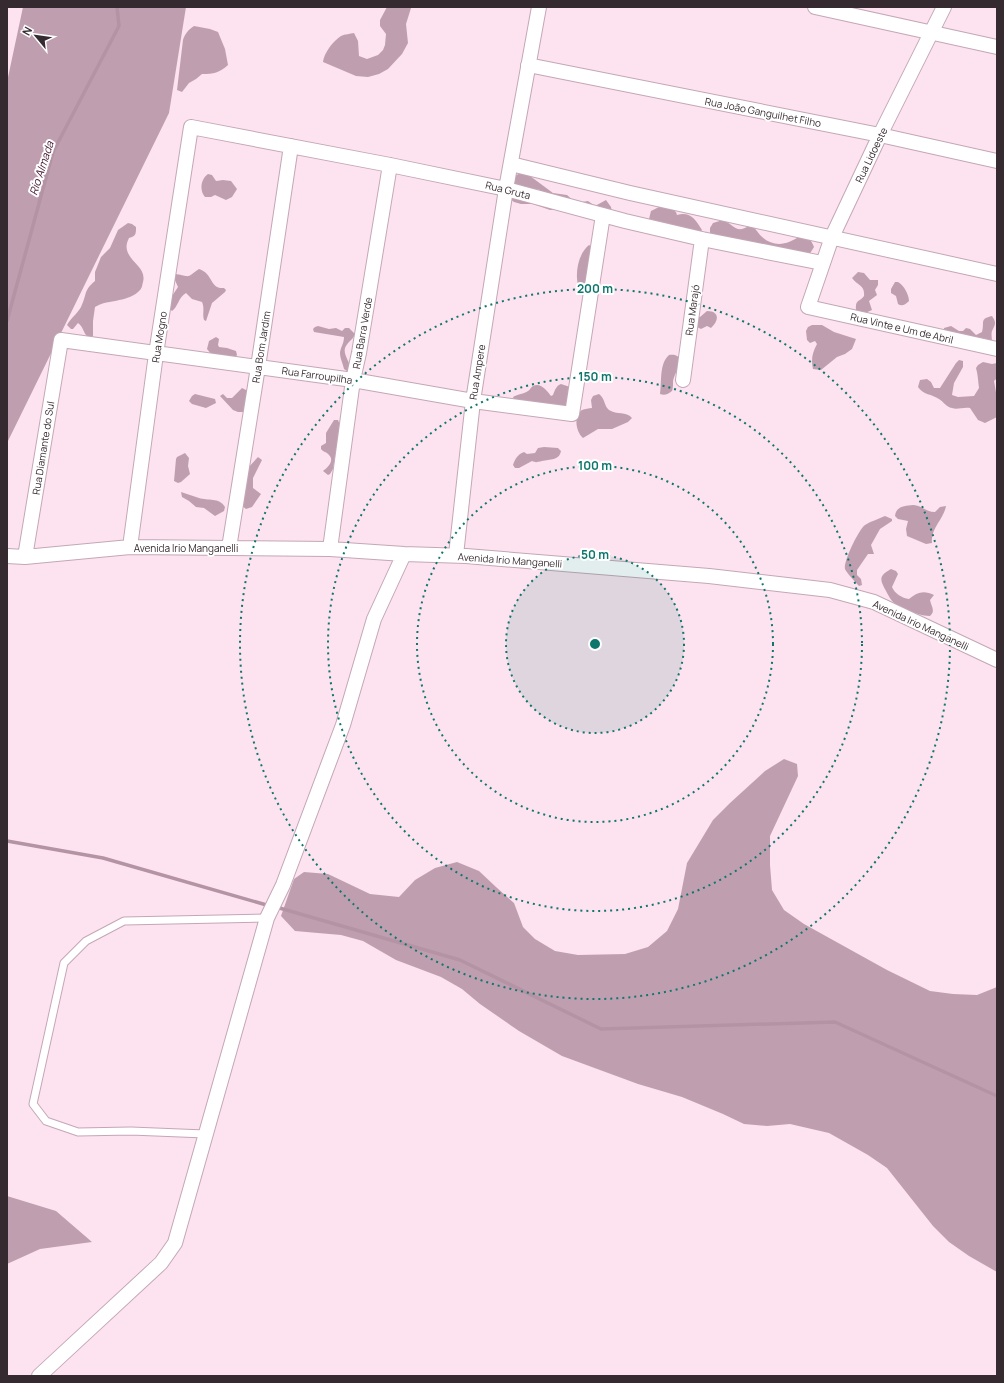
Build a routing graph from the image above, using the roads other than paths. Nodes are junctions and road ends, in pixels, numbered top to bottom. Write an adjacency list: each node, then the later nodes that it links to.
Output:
1 (539, 7): 6 (street, Rua Ampere)
2 (816, 7): 4 (street)
3 (944, 7): 4 (street, Rua Lidoeste)
4 (932, 33): 5 (street); 8 (street, Rua Lidoeste)
5 (997, 47)
6 (528, 65): 8 (street, Rua João Ganguilhet Filho); 11 (street, Rua Ampere)
7 (191, 127): 9 (street, Rua Gruta); 22 (street, Rua Mogno)
8 (880, 135): 10 (street, Rua João Ganguilhet Filho); 15 (street, Rua Lidoeste)
9 (291, 146): 12 (street, Rua Gruta); 23 (street, Rua Bom Jardim)
10 (997, 162)
11 (511, 164): 13 (street, Rua Ampere); 15 (street)
12 (390, 165): 13 (street, Rua Gruta); 24 (street, Rua Barra Verde)
13 (506, 189): 14 (street, Rua Gruta); 26 (street, Rua Ampere)
14 (603, 215): 16 (street, Rua Gruta); 26 (street, Rua Farroupilha)
15 (832, 237): 17 (street, Rua Lidoeste); 18 (street)
16 (702, 239): 17 (street, Rua Gruta); 25 (street, Rua Marajó)
17 (822, 263): 19 (street, Rua Lidoeste)
18 (997, 274)
19 (808, 307): 21 (street, Rua Vinte e Um de Abril)
20 (61, 340): 22 (street, Rua Farroupilha); 33 (street, Rua Diamante do Sul)
21 (997, 349)
22 (156, 354): 23 (street, Rua Farroupilha); 27 (street, Rua Mogno)
23 (258, 367): 24 (street, Rua Farroupilha); 28 (street, Rua Bom Jardim)
24 (353, 380): 26 (street, Rua Farroupilha); 29 (street, Rua Barra Verde)
25 (683, 380)
26 (473, 401): 31 (street, Rua Ampere)
27 (130, 547): 28 (street, Avenida Irio Manganelli); 33 (street, Avenida Irio Manganelli)
28 (229, 548): 29 (street, Avenida Irio Manganelli)
29 (330, 549): 30 (street, Avenida Irio Manganelli)
30 (404, 554): 31 (street, Avenida Irio Manganelli); 35 (street)
31 (456, 555): 34 (street, Avenida Irio Manganelli)
32 (7, 556): 33 (street, Avenida Irio Manganelli)
33 (25, 556)
34 (997, 660)
35 (267, 918): 36 (street); 36 (lane)
36 (205, 1134): 37 (street)
37 (39, 1376)

